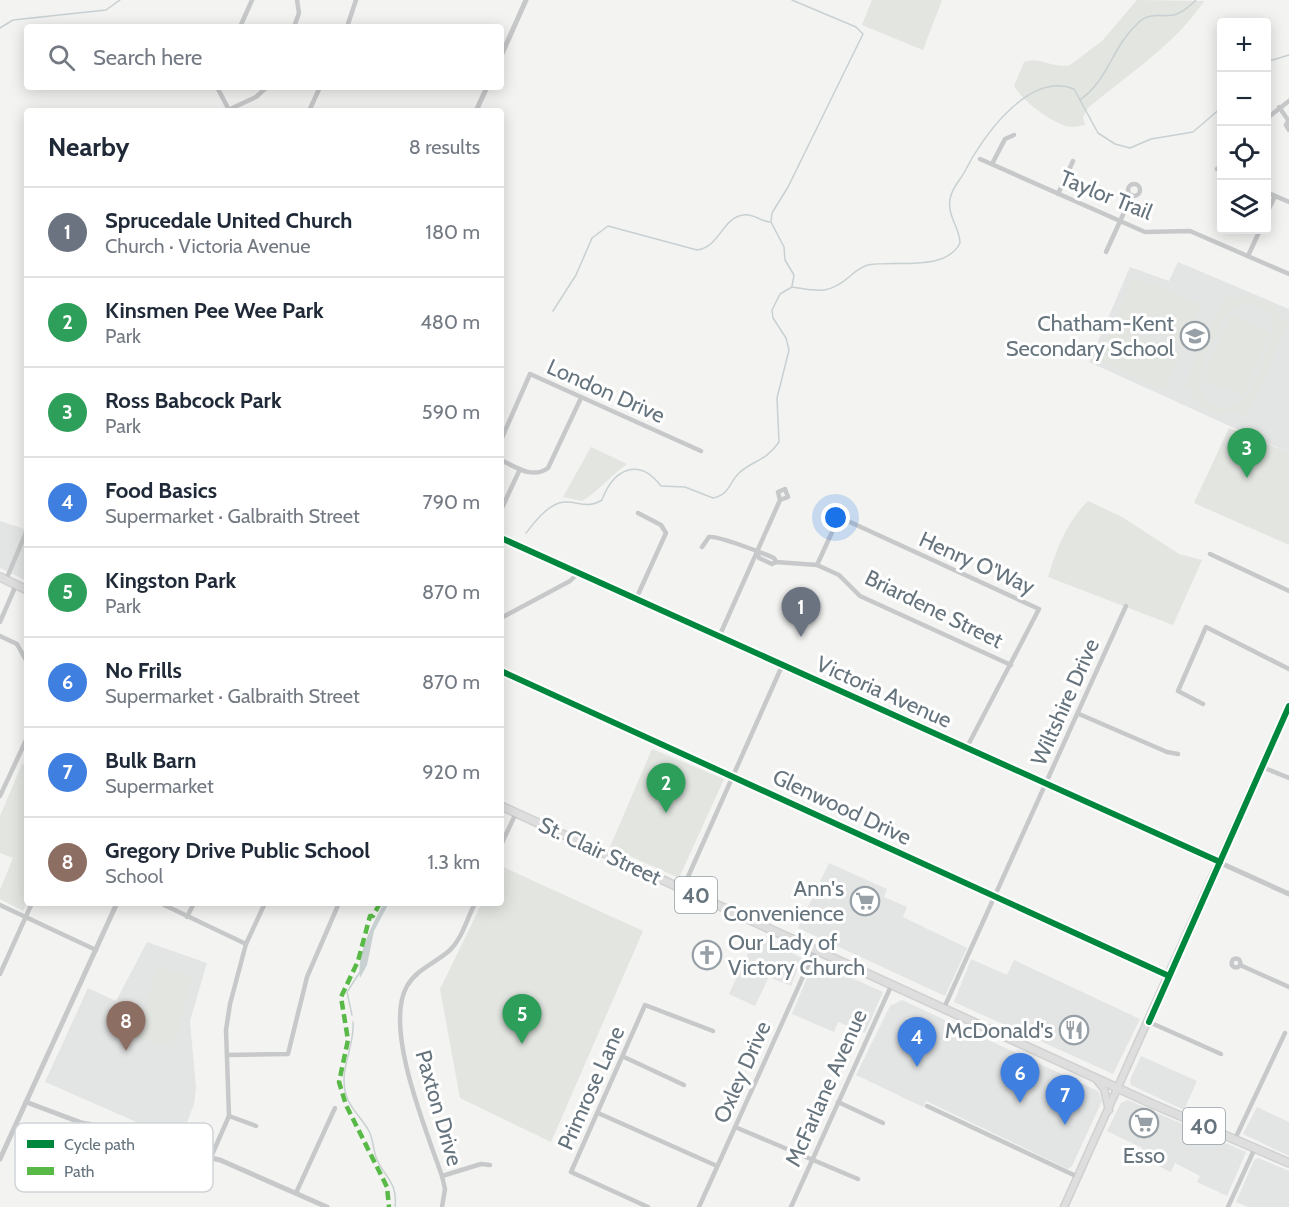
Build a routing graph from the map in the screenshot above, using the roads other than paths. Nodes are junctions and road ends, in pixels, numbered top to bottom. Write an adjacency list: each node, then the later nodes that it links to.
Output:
1 (252, 0): 5 (street)
2 (297, 0): 6 (street)
3 (356, 0): 7 (street)
4 (526, 0): 8 (street)
5 (241, 24)
6 (295, 24)
7 (348, 24)
8 (504, 49)
9 (218, 90): 15 (street)
10 (264, 90): 16 (street)
11 (319, 90): 17 (street)
12 (486, 90): 18 (street)
13 (1289, 101): 14 (street)
14 (1279, 107): 19 (street); 20 (street)
15 (227, 108)
16 (232, 108)
17 (310, 108)
18 (477, 108)
19 (1271, 114)
20 (1289, 120): 21 (street)
21 (1289, 130)
22 (1014, 135): 25 (street)
23 (980, 159): 25 (street, Taylor Trail)
24 (1073, 161): 26 (street)
25 (992, 164): 26 (street, Taylor Trail)
26 (1058, 194): 32 (street, Taylor Trail)
27 (1271, 194): 29 (street)
28 (1132, 195): 32 (street)
29 (1275, 196): 30 (street); 31 (street)
30 (1289, 202)
31 (1271, 204)
32 (1120, 221): 34 (street); 35 (street, Taylor Trail)
33 (1258, 234): 35 (street)
34 (1106, 252)
35 (1248, 256): 36 (street, Taylor Trail)
36 (1289, 274)
37 (581, 398): 38 (street, London Drive); 39 (street, London Drive); 41 (street)
38 (504, 433)
39 (701, 451)
40 (504, 461): 41 (street)
41 (520, 469): 43 (street)
42 (780, 500): 48 (street)
43 (504, 504)
44 (638, 513): 56 (street)
45 (24, 536): 52 (street)
46 (504, 539): 51 (street, Victoria Avenue)
47 (702, 547): 48 (street, Briardene Street)
48 (757, 552): 50 (street, Briardene Street); 61 (street)
49 (1210, 554): 55 (street)
50 (818, 565): 63 (street, Briardene Street); 63 (street, Henry O'Way)
51 (578, 573): 56 (street, Victoria Avenue); 58 (street)
52 (3, 579): 53 (main road)
53 (16, 585): 54 (main road); 59 (street)
54 (24, 589)
55 (1289, 591)
56 (636, 599): 61 (street, Victoria Avenue)
57 (1126, 606): 69 (street, Wiltshire Drive)
58 (504, 616)
59 (0, 622)
60 (0, 636): 62 (street)
61 (719, 637): 64 (street, Victoria Avenue)
62 (24, 657)
63 (1011, 665): 70 (street, Henry O'Way)
64 (782, 666): 70 (street, Victoria Avenue); 74 (street)
65 (1289, 669): 67 (street)
66 (504, 672): 74 (street, Glenwood Drive)
67 (1203, 704)
68 (1289, 706): 73 (main road)
69 (1079, 714): 72 (street); 76 (street, Wiltshire Drive)
70 (966, 748): 76 (street, Victoria Avenue)
71 (24, 749): 77 (street)
72 (1178, 754)
73 (1262, 767): 75 (street); 81 (main road)
74 (734, 778): 82 (street); 84 (street, Glenwood Drive)
75 (1289, 778)
76 (1046, 785): 81 (street, Victoria Avenue); 84 (street, Wiltshire Drive)
77 (0, 796)
78 (504, 807): 79 (main road, St. Clair Street / 40)
79 (516, 813): 80 (street); 82 (main road, St. Clair Street / 40)
80 (504, 839)
81 (1220, 862): 83 (street, Victoria Avenue); 100 (main road)
82 (683, 888): 97 (main road, St. Clair Street / 40)
83 (1289, 894)
84 (995, 897): 100 (street, Glenwood Drive); 103 (street, Wiltshire Drive)
85 (0, 905): 93 (street)
86 (31, 906): 93 (street)
87 (116, 906): 96 (street)
88 (166, 906): 94 (street)
89 (192, 906): 94 (street)
90 (264, 906): 95 (street)
91 (338, 906): 108 (street)
92 (474, 906): 135 (street, Paxton Drive)
93 (26, 916): 96 (street); 99 (street)
94 (187, 917): 95 (street)
95 (246, 944): 108 (street)
96 (96, 950): 113 (street)
97 (815, 950): 101 (main road, St. Clair Street / 40); 125 (street, Oxley Drive)
98 (1240, 965): 102 (street)
99 (0, 974)
100 (1169, 976): 104 (main road)
101 (892, 984): 103 (main road, St. Clair Street / 40); 114 (street, McFarlane Avenue)
102 (1289, 987)
103 (944, 1008): 110 (main road, St. Clair Street / 40)
104 (1149, 1022): 107 (street); 112 (main road)
105 (713, 1031): 109 (street, Primrose Lane)
106 (1285, 1033): 126 (street)
107 (1221, 1054)
108 (228, 1055): 119 (street)
109 (624, 1057): 111 (street); 118 (street, Primrose Lane)
110 (1088, 1073): 112 (main road, St. Clair Street / 40); 117 (main road)
111 (684, 1085)
112 (1119, 1088): 117 (main road); 126 (main road, St. Clair Street / 40)
113 (26, 1102): 120 (street); 121 (street)
114 (838, 1102): 122 (street); 131 (street, McFarlane Avenue)
115 (927, 1106): 136 (street)
116 (335, 1108): 138 (street)
117 (1109, 1111): 136 (main road)
118 (598, 1113): 134 (street); 141 (street, Primrose Lane)
119 (229, 1116): 123 (street); 128 (street)
120 (17, 1123)
121 (82, 1123)
122 (883, 1123)
123 (256, 1126)
124 (15, 1127): 130 (street)
125 (735, 1127): 131 (street); 134 (street, Oxley Drive)
126 (1235, 1139): 127 (main road, St. Clair Street / 40)
127 (1255, 1148): 132 (main road, St. Clair Street / 40); 145 (street)
128 (213, 1152)
129 (213, 1158): 138 (street)
130 (0, 1160)
131 (811, 1161): 137 (street); 143 (street, McFarlane Avenue)
132 (1289, 1163)
133 (490, 1165): 135 (street)
134 (717, 1166): 142 (street, Oxley Drive)
135 (442, 1176): 140 (street, Paxton Drive)
136 (1078, 1177): 144 (main road)
137 (858, 1179)
138 (296, 1193): 139 (street)
139 (327, 1207)
140 (442, 1207)
141 (648, 1207)
142 (699, 1207)
143 (791, 1207)
144 (1064, 1207)
145 (1228, 1207)

